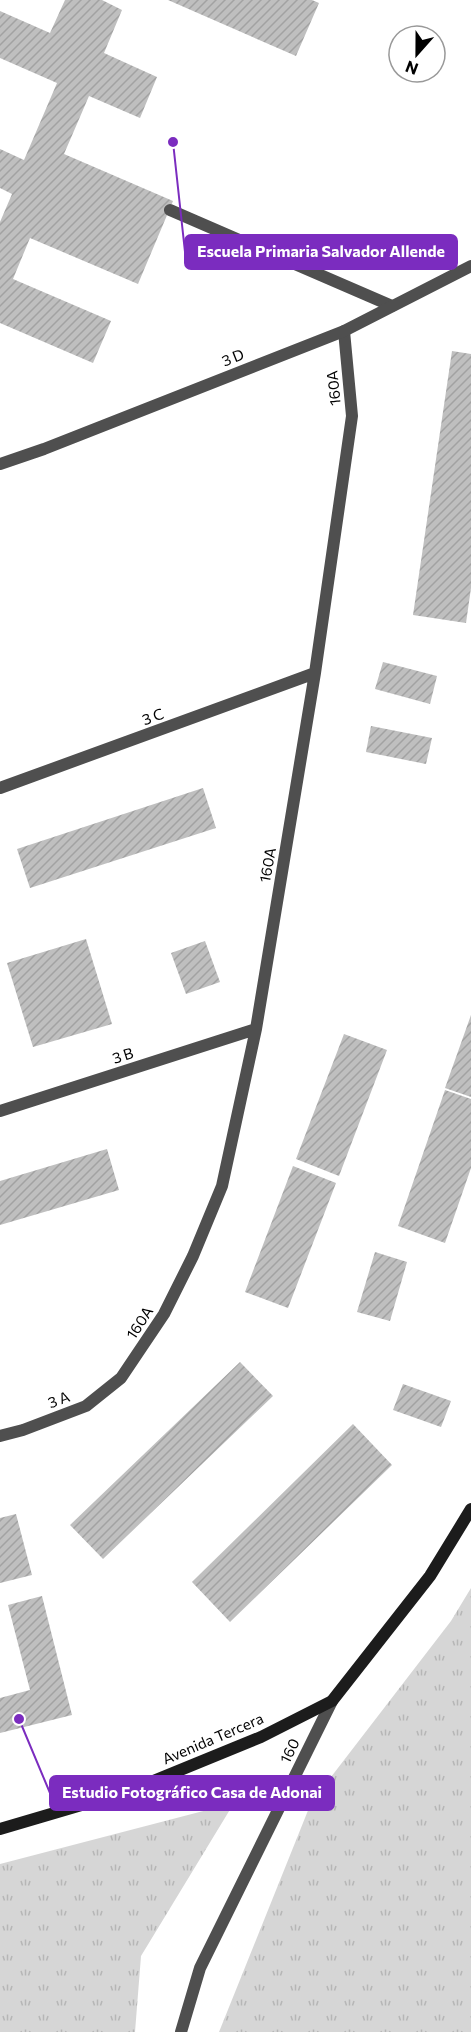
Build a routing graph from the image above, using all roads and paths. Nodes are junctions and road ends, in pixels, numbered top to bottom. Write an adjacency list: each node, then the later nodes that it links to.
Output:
1 (170, 210): 3 (street)
2 (471, 266): 3 (street, 3 D)
3 (392, 306): 4 (street, 3 D)
4 (344, 331): 5 (street, 3 D); 6 (street, 160A)
5 (0, 464)
6 (315, 673): 7 (street, 3 C); 8 (street, 160A)
7 (0, 788)
8 (255, 1029): 9 (street, 3 B); 10 (street, 160A)
9 (0, 1111)
10 (121, 1378): 11 (street, 3 A)
11 (0, 1436)
12 (471, 1509): 13 (main road, 160)
13 (332, 1701): 14 (main road, Avenida Tercera); 15 (street, 160)
14 (0, 1829)
15 (181, 2032)

